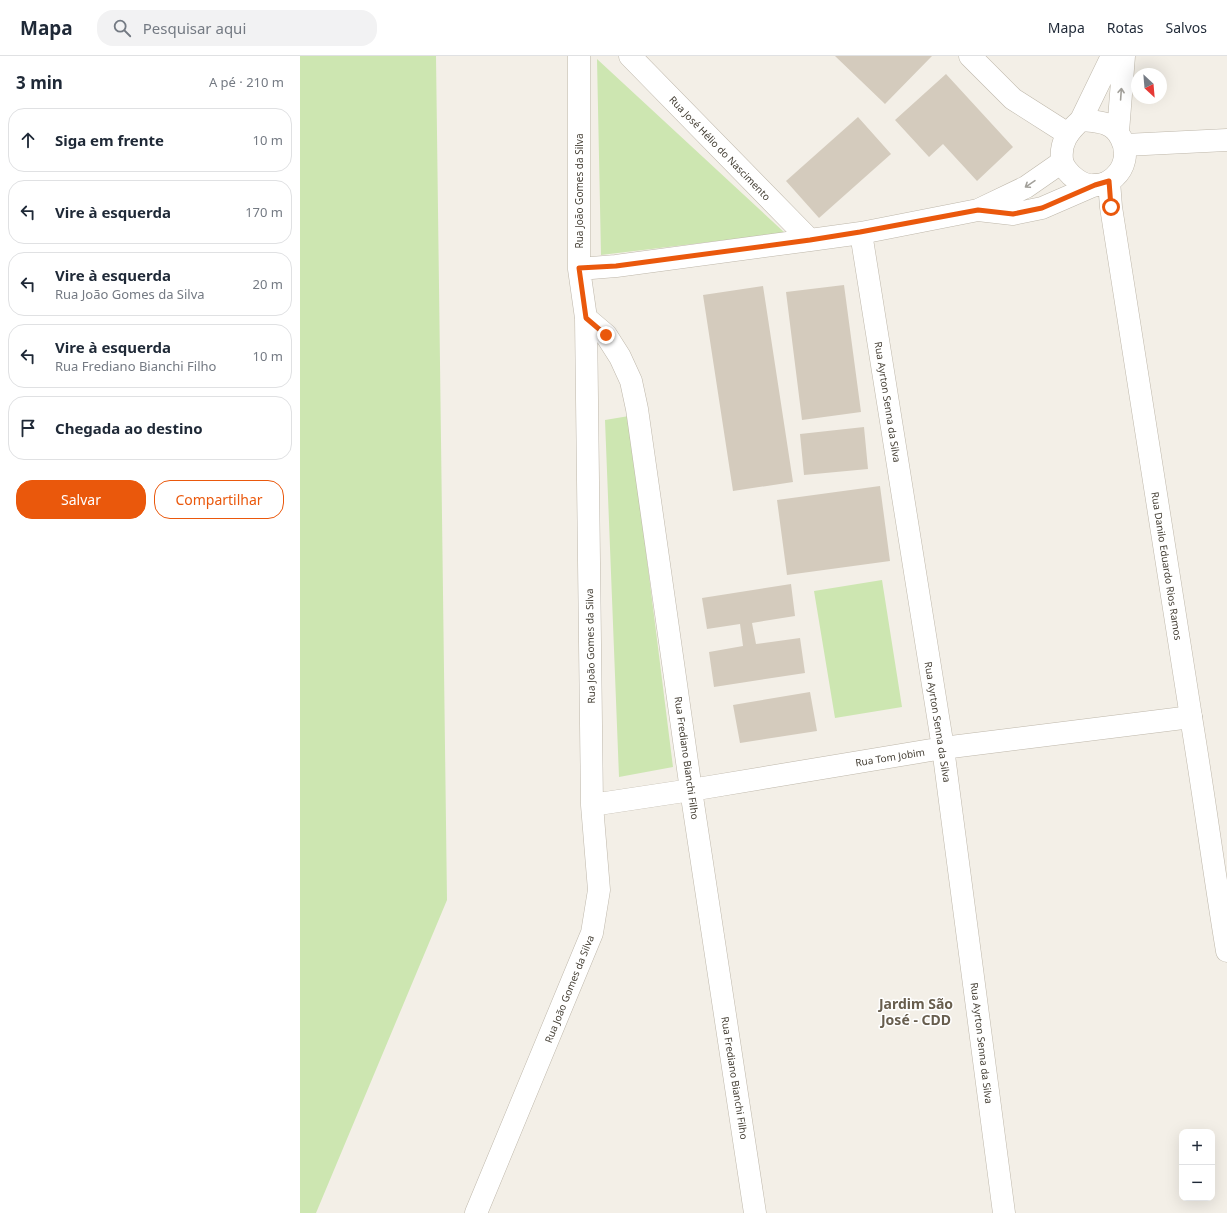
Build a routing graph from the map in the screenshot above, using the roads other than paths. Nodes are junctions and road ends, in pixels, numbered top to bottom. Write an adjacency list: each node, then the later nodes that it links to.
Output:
1 (579, 56): 14 (street, Rua João Gomes da Silva)
2 (630, 56): 13 (street, Rua José Hélio do Nascimento)
3 (970, 56): 6 (street)
4 (1112, 56): 6 (street)
5 (1124, 56): 7 (street, one-way to 5)
6 (1074, 127): 7 (street); 9 (street)
7 (1121, 138): 8 (street); 10 (street)
8 (1227, 140)
9 (1062, 162): 10 (street); 11 (street, one-way to 11)
10 (1102, 183): 11 (street); 16 (street, Rua Danilo Eduardo Rios Ramos)
11 (978, 210): 12 (street)
12 (860, 232): 13 (street); 17 (street, Rua Ayrton Senna da Silva)
13 (810, 240): 14 (street)
14 (579, 268): 15 (street, Rua João Gomes da Silva)
15 (586, 318): 18 (street, Rua Frediano Bianchi Filho); 19 (street, Rua João Gomes da Silva)
16 (1190, 717): 17 (street, Rua Tom Jobim); 20 (street, Rua Danilo Eduardo Rios Ramos)
17 (943, 748): 18 (street, Rua Tom Jobim); 24 (street, Rua Ayrton Senna da Silva)
18 (691, 790): 19 (street, Rua Tom Jobim); 23 (street, Rua Frediano Bianchi Filho)
19 (592, 805): 22 (street, Rua João Gomes da Silva)
20 (1222, 886): 21 (street, Rua Danilo Eduardo Rios Ramos)
21 (1227, 951)
22 (482, 1207)
23 (755, 1213)
24 (1004, 1213)

